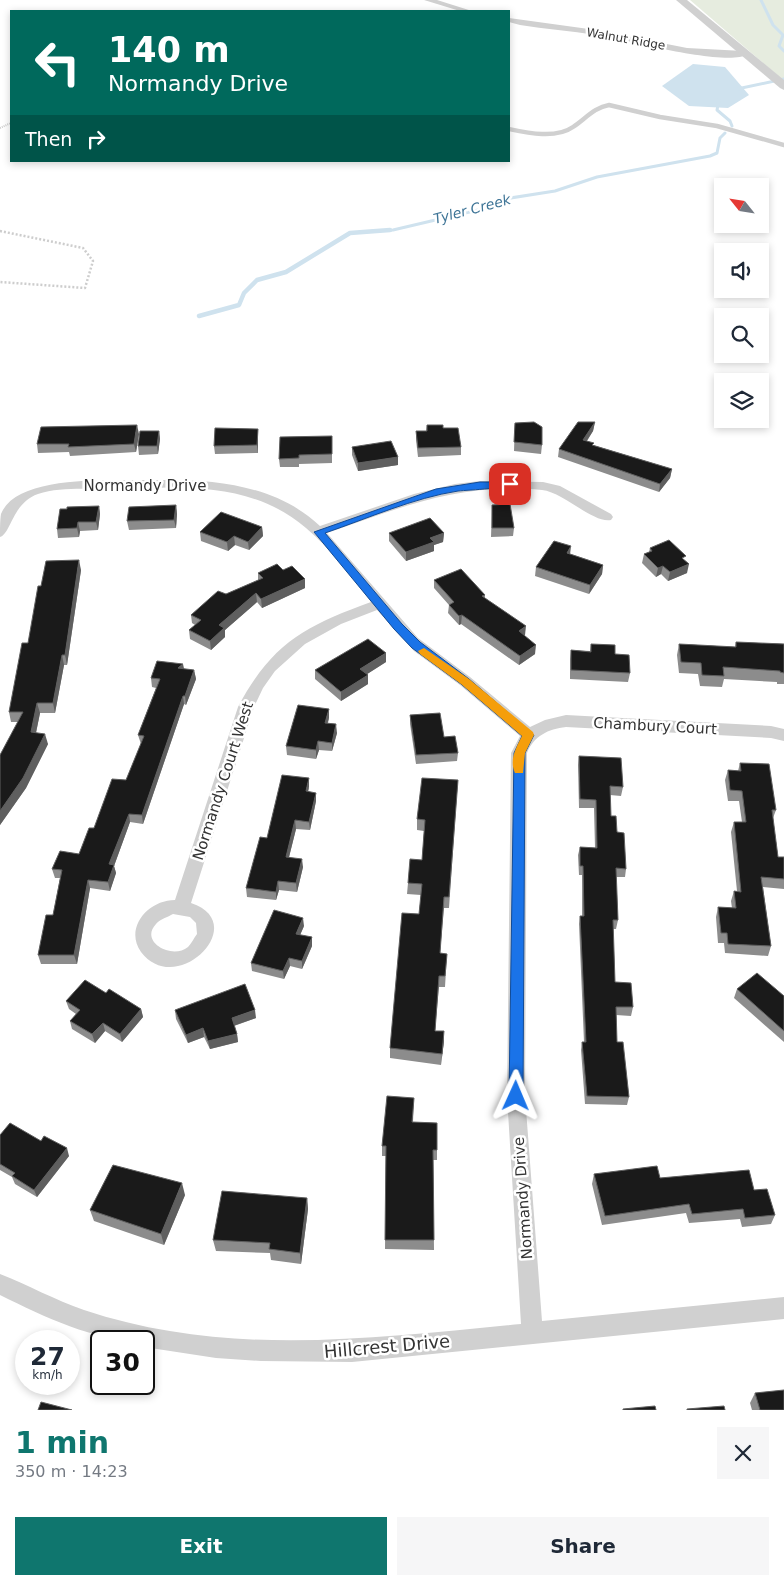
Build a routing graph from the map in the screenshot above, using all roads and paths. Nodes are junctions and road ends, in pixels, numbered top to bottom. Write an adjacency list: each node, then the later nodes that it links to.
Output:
1 (428, 0): 3 (street)
2 (681, 0): 5 (street)
3 (464, 10)
4 (510, 20): 5 (street, Walnut Ridge)
5 (743, 54): 6 (street)
6 (778, 82)
7 (510, 129): 8 (lane)
8 (784, 145)
9 (0, 230): 10 (path)
10 (0, 282)
11 (606, 517): 12 (street)
12 (319, 532): 13 (street, Normandy Drive); 14 (street, Normandy Drive)
13 (0, 533)
14 (379, 604): 15 (street, Normandy Drive); 17 (street, Normandy Court West)
15 (528, 735): 16 (street, Chambury Court); 20 (street, Normandy Drive)
16 (784, 735)
17 (181, 907)
18 (0, 1284): 20 (street, Hillcrest Drive)
19 (784, 1308): 20 (street, Hillcrest Drive)
20 (532, 1334)

